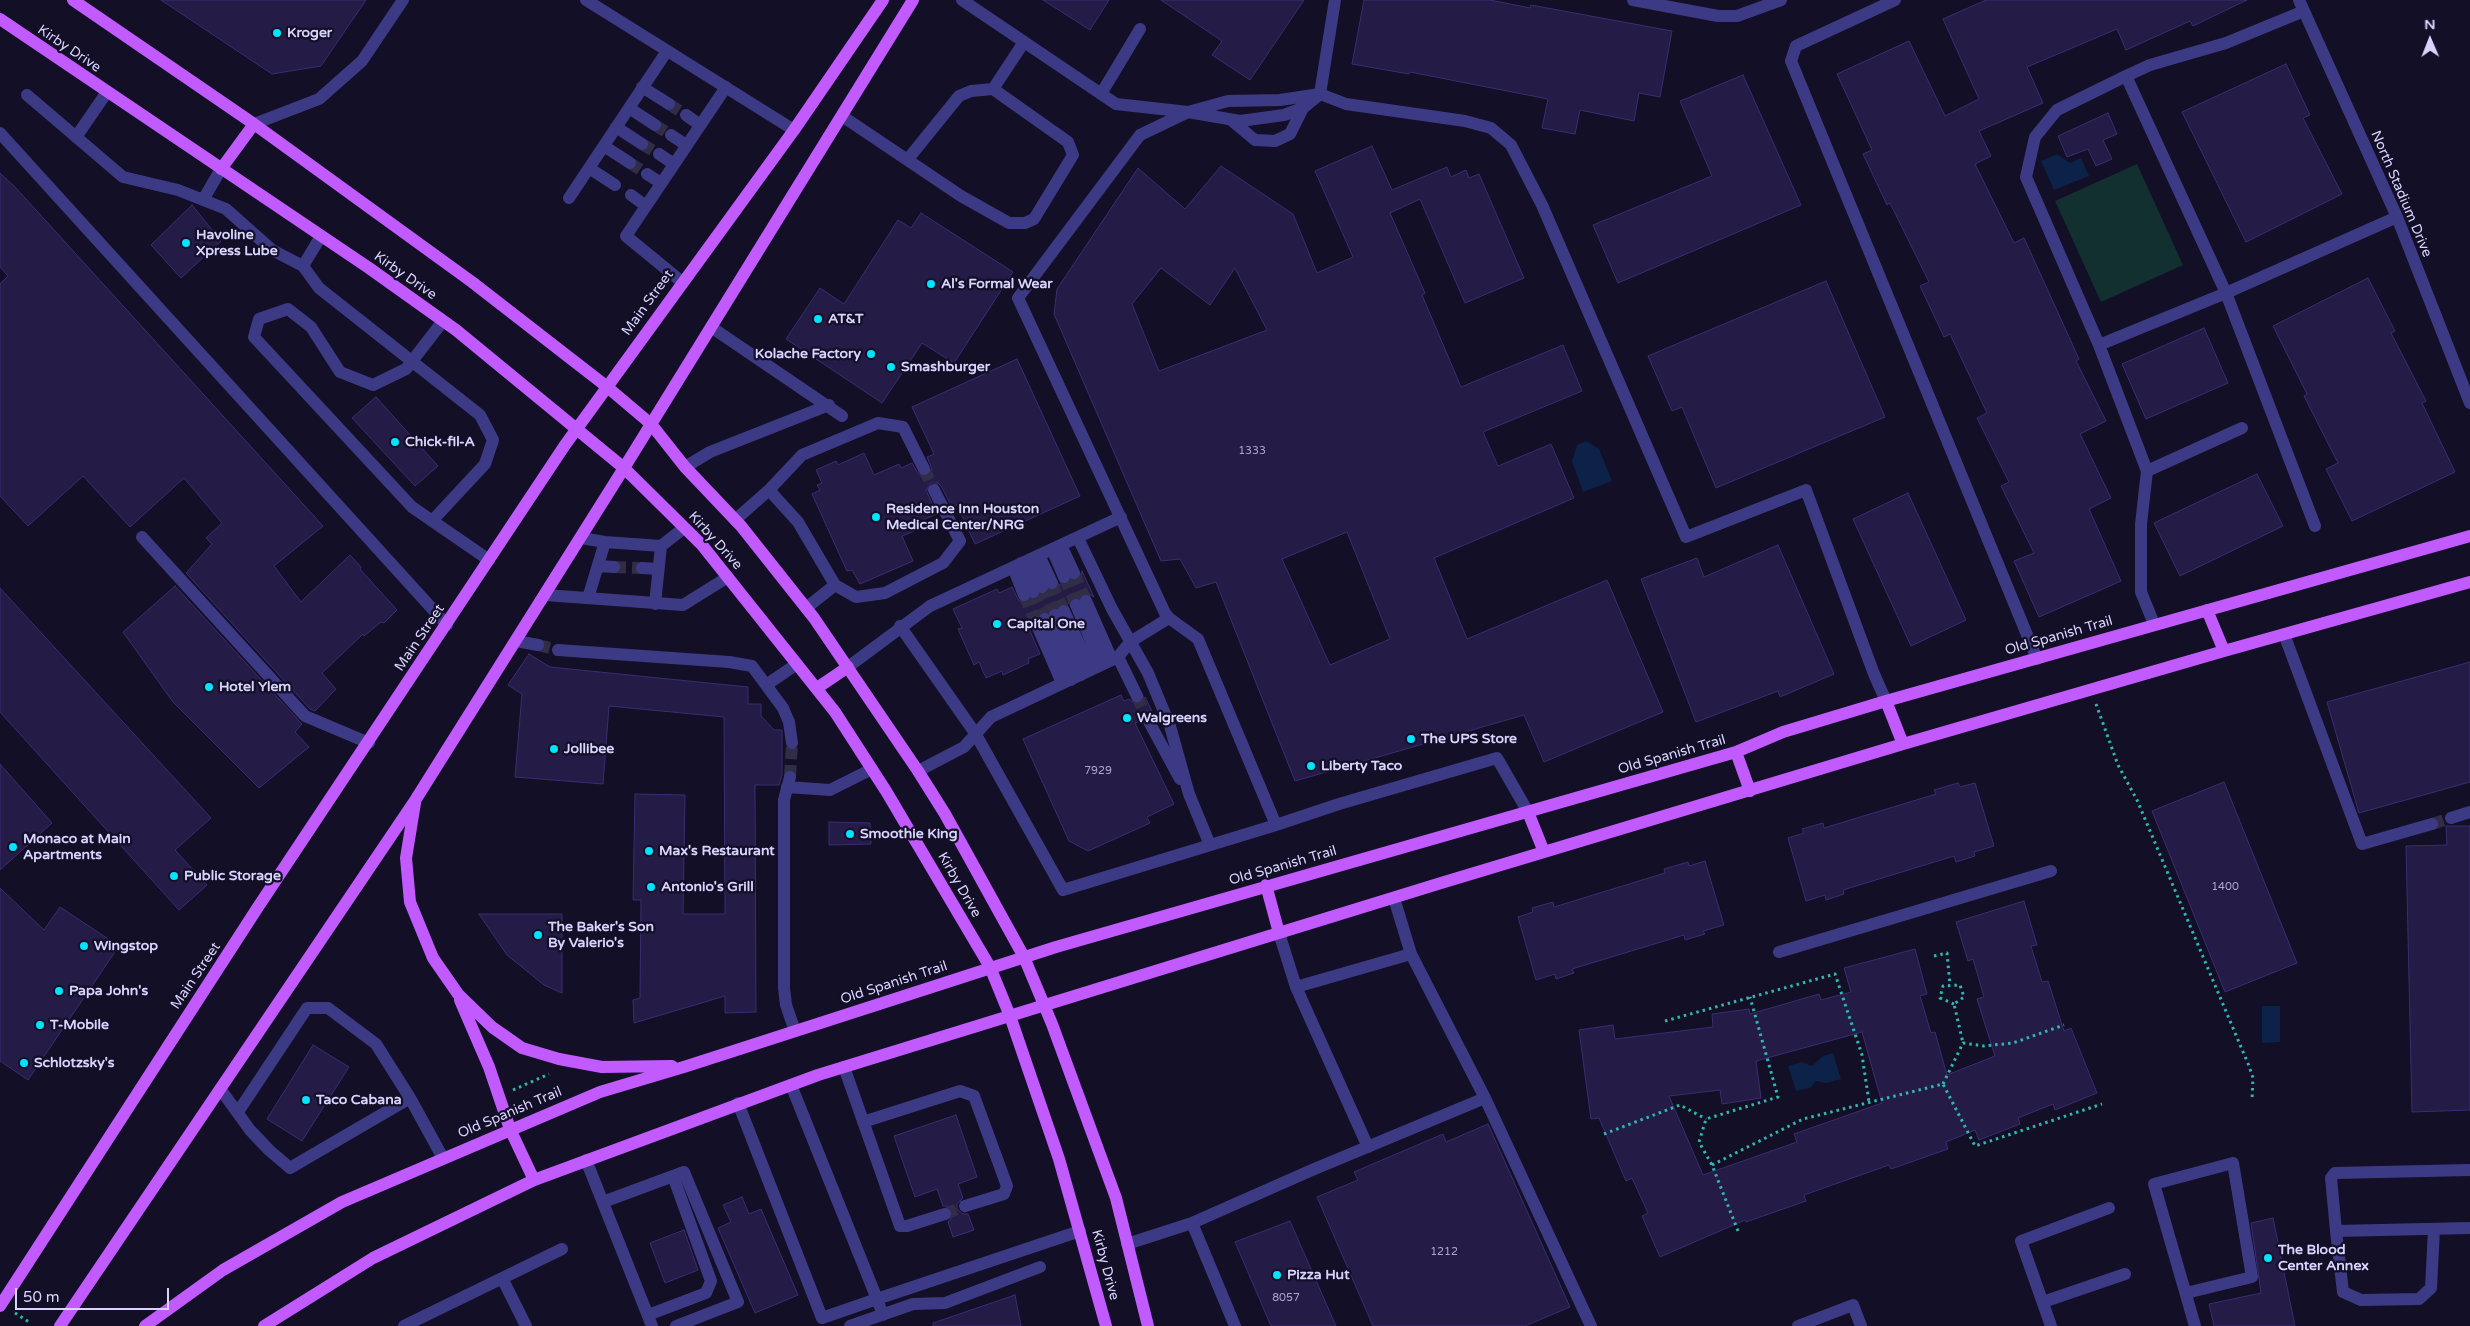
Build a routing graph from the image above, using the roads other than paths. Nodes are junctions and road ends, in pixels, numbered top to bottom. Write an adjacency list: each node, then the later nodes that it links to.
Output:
1 (73, 0): 31 (main road, Kirby Drive)
2 (403, 0): 31 (street)
3 (586, 0): 15 (street)
4 (883, 0): 35 (main road, Main Street)
5 (913, 0): 29 (main road)
6 (962, 0): 14 (street)
7 (1634, 0): 8 (street)
8 (1781, 0)
9 (1895, 0): 115 (street)
10 (1335, 2): 22 (street)
11 (2302, 6): 16 (street); 55 (street, North Stadium Drive)
12 (0, 19): 20 (main road, Kirby Drive)
13 (1140, 29): 21 (street)
14 (1024, 42): 19 (street); 21 (street)
15 (667, 51): 17 (street); 18 (street)
16 (2126, 76): 59 (street); 62 (street)
17 (642, 87): 24 (street); 25 (street)
18 (726, 87): 33 (street); 35 (street)
19 (993, 89): 43 (street); 43 (street)
20 (107, 92): 38 (street); 47 (main road, Kirby Drive)
21 (1101, 94): 27 (street)
22 (1320, 94): 26 (street); 27 (street); 122 (street)
23 (27, 95): 38 (street)
24 (669, 104)
25 (628, 108): 32 (street); 34 (street)
26 (1304, 108): 30 (street); 30 (street)
27 (1188, 112): 30 (street); 77 (street)
28 (686, 115): 33 (street)
29 (842, 116): 43 (street); 61 (main road)
30 (1231, 120)
31 (254, 124): 47 (main road); 64 (main road, Kirby Drive)
32 (655, 125)
33 (700, 125): 40 (street)
34 (616, 126): 39 (street); 41 (street)
35 (794, 130): 58 (main road, Main Street)
36 (0, 133): 107 (street)
37 (671, 135): 40 (street)
38 (76, 137): 53 (street)
39 (642, 144)
40 (686, 145): 45 (street)
41 (604, 146): 44 (street); 46 (street)
42 (658, 154): 45 (street)
43 (908, 159)
44 (630, 163)
45 (674, 164): 49 (street)
46 (589, 168): 50 (street); 52 (street)
47 (221, 169): 53 (street); 56 (main road, Kirby Drive)
48 (647, 174): 49 (street)
49 (661, 183): 54 (street)
50 (615, 185)
51 (631, 196): 54 (street)
52 (569, 198)
53 (203, 200): 57 (street)
54 (646, 206): 58 (street)
55 (2396, 217): 59 (street); 65 (street, North Stadium Drive)
56 (320, 236): 57 (street); 60 (main road, Kirby Drive)
57 (303, 266): 63 (street)
58 (682, 282): 64 (main road, Main Street)
59 (2226, 293): 62 (street); 80 (street)
60 (443, 320): 63 (street); 69 (main road, Kirby Drive)
61 (711, 327): 66 (street); 68 (main road)
62 (2099, 345): 74 (street)
63 (414, 361): 79 (street); 79 (street)
64 (606, 386): 68 (main road, Kirby Drive); 69 (main road, Main Street)
65 (2470, 403)
66 (829, 406): 67 (street); 71 (street)
67 (842, 416)
68 (651, 424): 71 (main road, Kirby Drive); 72 (main road)
69 (576, 428): 72 (main road, Kirby Drive); 89 (main road, Main Street)
70 (2242, 428): 74 (street)
71 (684, 467): 78 (main road, Kirby Drive)
72 (624, 468): 81 (main road, Kirby Drive); 84 (main road)
73 (924, 469): 75 (street)
74 (2147, 472): 106 (street)
75 (770, 490): 78 (street); 98 (street)
76 (934, 490): 98 (street)
77 (1121, 517): 85 (street); 105 (street)
78 (735, 520): 102 (main road, Kirby Drive)
79 (432, 521): 89 (street)
80 (2315, 526)
81 (684, 528): 87 (street); 95 (main road, Kirby Drive)
82 (2470, 536): 103 (main road, Old Spanish Trail)
83 (142, 537): 125 (street)
84 (581, 538): 86 (street); 99 (main road)
85 (1078, 538): 88 (street); 111 (street)
86 (605, 542): 87 (street); 91 (street)
87 (661, 546): 94 (street)
88 (1056, 547): 90 (street); 97 (street)
89 (489, 560): 107 (main road, Main Street)
90 (1026, 561): 97 (street); 97 (street); 108 (street)
91 (598, 566): 92 (street); 100 (street)
92 (614, 567)
93 (642, 568): 94 (street)
94 (658, 569): 101 (street)
95 (728, 577): 101 (street); 116 (main road, Kirby Drive)
96 (2470, 582): 109 (main road)
97 (1048, 584)
98 (835, 586): 102 (street)
99 (545, 595): 100 (street); 110 (main road)
100 (588, 598): 101 (street)
101 (655, 604)
102 (806, 608): 117 (main road, Kirby Drive)
103 (2207, 610): 106 (main road, Old Spanish Trail); 114 (main road)
104 (1060, 612): 118 (street); 118 (street); 118 (street)
105 (1169, 618): 111 (street); 138 (street)
106 (2154, 624): 115 (main road, Old Spanish Trail)
107 (447, 625): 125 (main road, Main Street)
108 (900, 626): 117 (street); 124 (street)
109 (2284, 634): 114 (main road); 137 (street)
110 (516, 641): 112 (street); 133 (main road)
111 (1130, 642): 118 (street); 132 (street)
112 (538, 645)
113 (558, 650): 119 (street)
114 (2224, 650): 127 (main road)
115 (2037, 659): 122 (main road, Old Spanish Trail)
116 (797, 664): 119 (street); 120 (main road, Kirby Drive)
117 (848, 667): 120 (main road); 130 (main road, Kirby Drive)
118 (1091, 670): 121 (street); 124 (street)
119 (766, 685): 126 (street)
120 (817, 688): 129 (main road, Kirby Drive)
121 (1137, 696)
122 (1886, 702): 127 (main road); 128 (main road, Old Spanish Trail)
123 (1146, 718): 132 (street)
124 (975, 733): 130 (street); 139 (street)
125 (369, 743): 187 (main road, Main Street)
126 (792, 743)
127 (1903, 744): 131 (main road)
128 (1736, 752): 131 (main road); 134 (main road, Old Spanish Trail)
129 (872, 769): 148 (main road, Kirby Drive); 153 (street)
130 (918, 771): 147 (main road, Kirby Drive)
131 (1750, 791): 140 (main road)
132 (1189, 794): 139 (street)
133 (416, 799): 150 (main road); 157 (main road)
134 (1528, 812): 138 (street); 140 (main road); 142 (main road, Old Spanish Trail)
135 (2470, 812): 136 (street)
136 (2451, 818)
137 (2432, 824)
138 (1276, 825): 139 (street)
139 (1210, 844)
140 (1544, 852): 143 (main road)
141 (2051, 871): 145 (street)
142 (1266, 886): 144 (main road); 147 (main road, Old Spanish Trail)
143 (1394, 898): 144 (main road); 146 (street)
144 (1280, 933): 149 (street); 151 (main road)
145 (1779, 952)
146 (1411, 954): 149 (street); 159 (street)
147 (1024, 957): 148 (main road, Old Spanish Trail); 151 (main road, Kirby Drive)
148 (990, 967): 152 (main road, Kirby Drive); 153 (main road, Old Spanish Trail)
149 (1296, 987): 164 (street)
150 (458, 994): 154 (main road); 163 (main road)
151 (1044, 1006): 152 (main road); 179 (main road, Kirby Drive)
152 (1010, 1016): 155 (main road); 177 (main road, Kirby Drive)
153 (795, 1031): 154 (main road, Old Spanish Trail)
154 (687, 1066): 163 (main road, Old Spanish Trail)
155 (844, 1067): 156 (main road); 162 (street)
156 (791, 1085): 160 (main road); 185 (street)
157 (220, 1090): 161 (street); 190 (main road)
158 (410, 1098): 161 (street); 161 (street); 165 (street)
159 (1485, 1098): 164 (street); 200 (street)
160 (738, 1103): 166 (main road); 185 (street)
161 (238, 1112)
162 (863, 1122): 171 (street); 173 (street)
163 (510, 1128): 165 (main road, Old Spanish Trail); 169 (main road)
164 (1368, 1147): 174 (street)
165 (443, 1158): 191 (main road, Old Spanish Trail)
166 (586, 1160): 169 (main road); 170 (street)
167 (2470, 1170): 178 (street)
168 (673, 1176): 170 (street); 189 (street); 195 (street)
169 (534, 1180): 192 (main road)
170 (603, 1202): 189 (street)
171 (965, 1206)
172 (2109, 1208): 186 (street)
173 (945, 1214)
174 (1192, 1223): 179 (street); 199 (street)
175 (2470, 1228): 176 (street)
176 (2434, 1229): 178 (street); 178 (street)
177 (1080, 1231): 185 (street); 197 (main road, Kirby Drive)
178 (2336, 1231)
179 (1127, 1244): 198 (main road, Kirby Drive)
180 (562, 1249): 183 (street)
181 (1040, 1267): 188 (street)
182 (2125, 1274): 186 (street)
183 (502, 1278): 193 (street); 194 (street)
184 (2186, 1293): 184 (street); 204 (street)
185 (877, 1299): 188 (street)
186 (2043, 1302): 203 (street)
187 (0, 1306)
188 (883, 1315): 196 (street)
189 (650, 1321)
190 (60, 1326)
191 (144, 1326)
192 (264, 1326)
193 (404, 1326)
194 (526, 1326)
195 (676, 1326)
196 (850, 1326)
197 (1106, 1326)
198 (1148, 1326)
199 (1235, 1326)
200 (1591, 1326)
201 (1798, 1326): 202 (street)
202 (1861, 1326)
203 (2051, 1326)
204 (2194, 1326)

